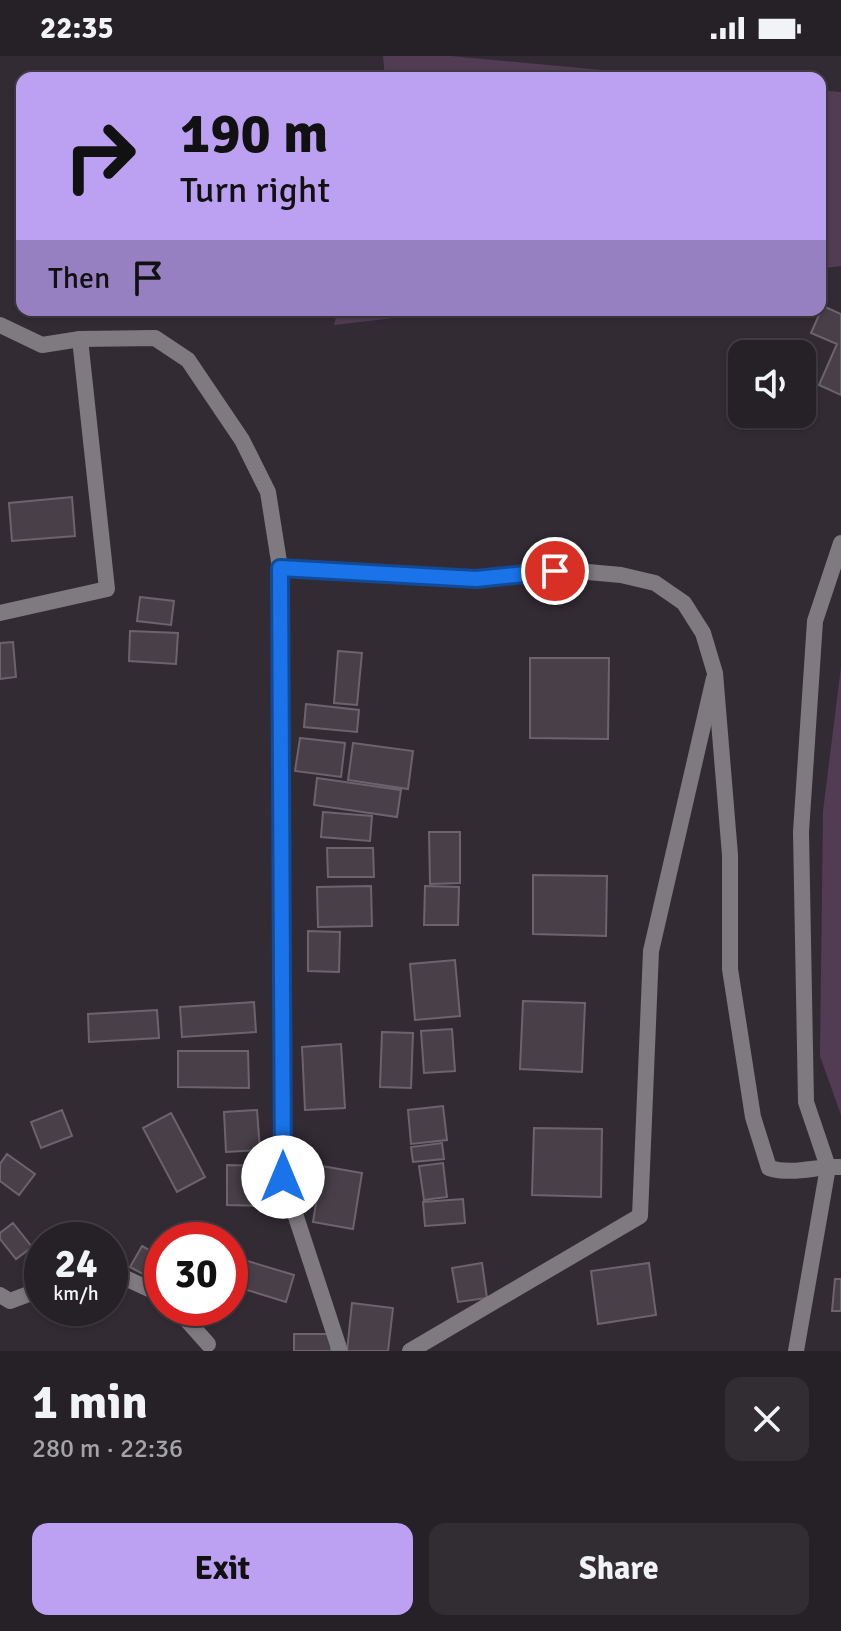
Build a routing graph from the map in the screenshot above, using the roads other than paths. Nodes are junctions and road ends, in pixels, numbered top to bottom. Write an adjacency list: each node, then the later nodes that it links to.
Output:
1 (0, 325): 2 (street)
2 (80, 339): 4 (street); 5 (street)
3 (841, 543): 7 (street)
4 (280, 568): 6 (street); 12 (street)
5 (0, 613)
6 (715, 673): 7 (street); 13 (street)
7 (835, 1167): 14 (street)
8 (0, 1295): 9 (street)
9 (24, 1296)
10 (192, 1326): 11 (street)
11 (208, 1344)
12 (340, 1351)
13 (410, 1351)
14 (796, 1351)

